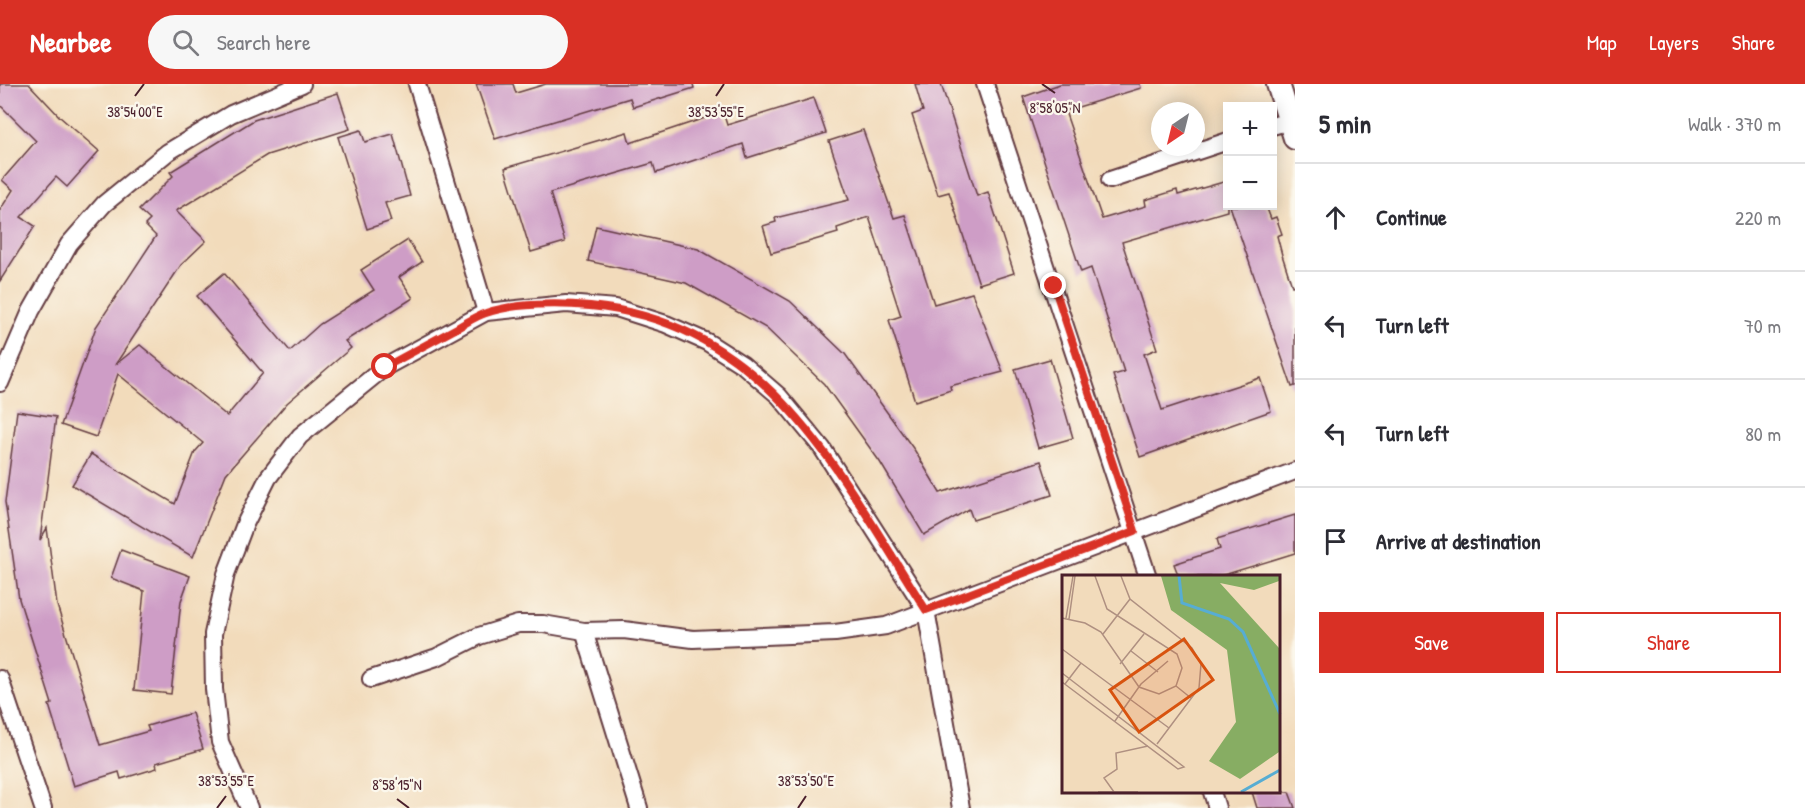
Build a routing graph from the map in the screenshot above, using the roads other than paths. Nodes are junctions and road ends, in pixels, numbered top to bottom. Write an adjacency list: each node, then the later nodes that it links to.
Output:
1 (302, 84): 9 (street)
2 (417, 84): 8 (street)
3 (985, 84): 11 (street)
4 (1278, 84): 5 (street)
5 (1286, 128)
6 (1223, 142): 7 (street)
7 (1110, 180)
8 (486, 312): 13 (street); 19 (street)
9 (0, 383)
10 (1295, 471): 11 (street)
11 (1135, 531): 12 (street); 13 (street)
12 (1147, 575)
13 (926, 610): 14 (street); 21 (street)
14 (584, 631): 15 (street); 20 (street)
15 (371, 678)
16 (0, 679): 18 (street)
17 (1212, 793): 22 (street)
18 (43, 808)
19 (249, 808)
20 (639, 808)
21 (961, 808)
22 (1217, 808)

